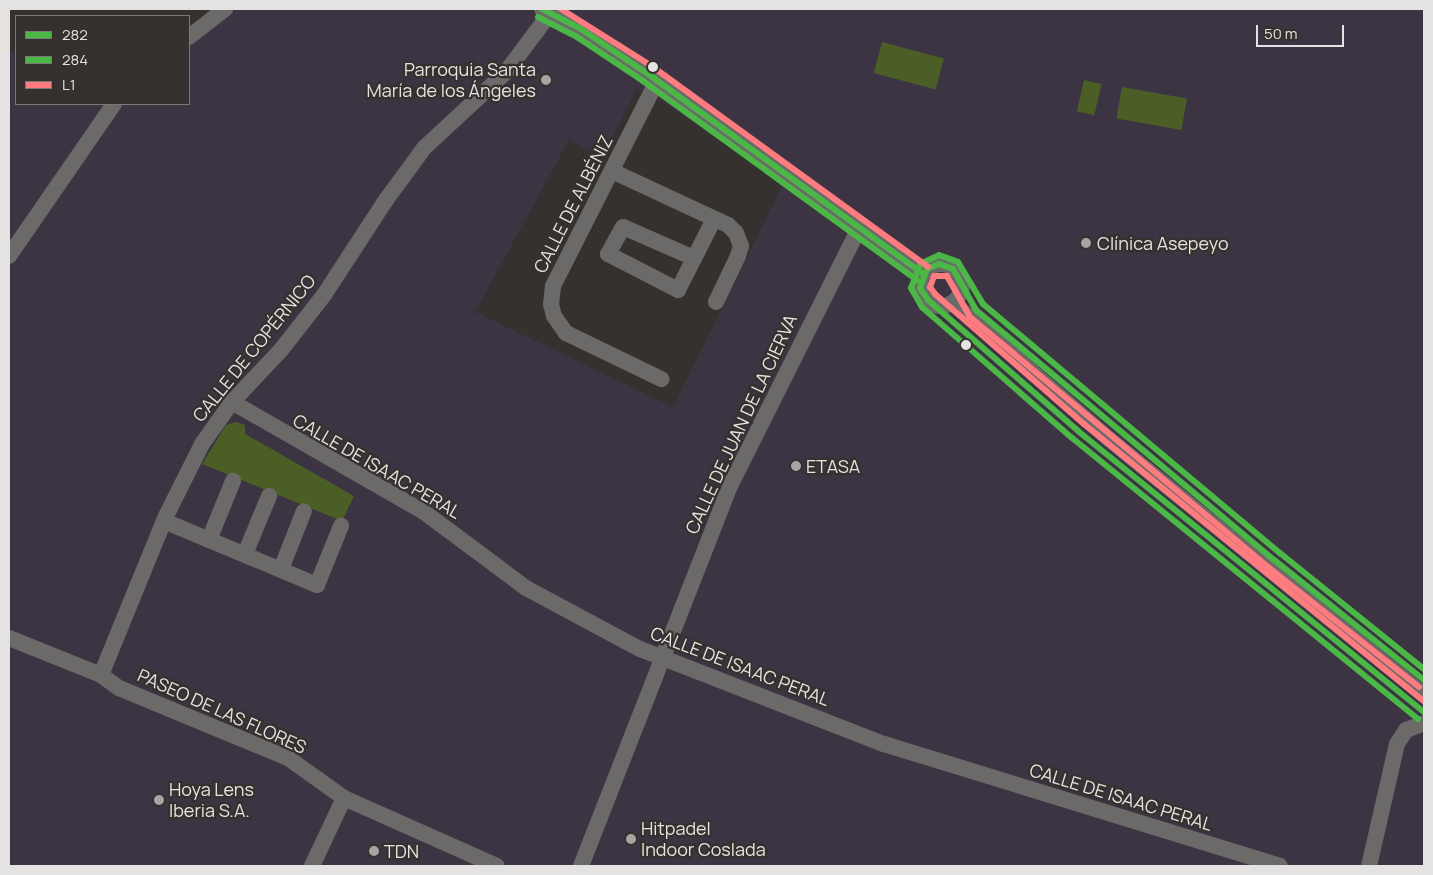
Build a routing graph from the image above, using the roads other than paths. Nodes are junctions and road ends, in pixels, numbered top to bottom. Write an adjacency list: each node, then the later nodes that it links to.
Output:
1 (226, 9): 3 (street)
2 (546, 10): 4 (street); 15 (street, CALLE DE COPÉRNICO)
3 (190, 37)
4 (657, 81): 6 (street, CALLE DE ALBÉNIZ); 8 (street)
5 (113, 105): 9 (street)
6 (612, 170): 7 (street); 14 (street, CALLE DE ALBÉNIZ)
7 (714, 219): 10 (street); 12 (street)
8 (860, 226): 11 (street); 25 (street, CALLE DE JUAN DE LA CIERVA)
9 (9, 256)
10 (694, 258): 10 (street)
11 (923, 274): 13 (street); 13 (street)
12 (716, 302)
13 (954, 303): 27 (street)
14 (661, 379)
15 (232, 402): 19 (street, CALLE DE COPÉRNICO); 25 (street, CALLE DE ISAAC PERAL)
16 (233, 481): 21 (street)
17 (269, 496): 22 (street)
18 (304, 511): 23 (street)
19 (164, 521): 21 (street); 26 (street, CALLE DE COPÉRNICO)
20 (341, 526): 23 (street)
21 (209, 540): 22 (street)
22 (244, 554): 23 (street)
23 (281, 569)
24 (9, 638): 26 (street, PASEO DE LAS FLORES)
25 (662, 657): 32 (street, CALLE DE JUAN DE LA CIERVA); 33 (street, CALLE DE ISAAC PERAL)
26 (101, 675): 29 (street, PASEO DE LAS FLORES)
27 (1424, 696)
28 (1424, 723): 34 (street)
29 (344, 798): 30 (street); 31 (street, PASEO DE LAS FLORES)
30 (312, 866)
31 (497, 866)
32 (580, 866)
33 (1280, 866)
34 (1369, 866)

